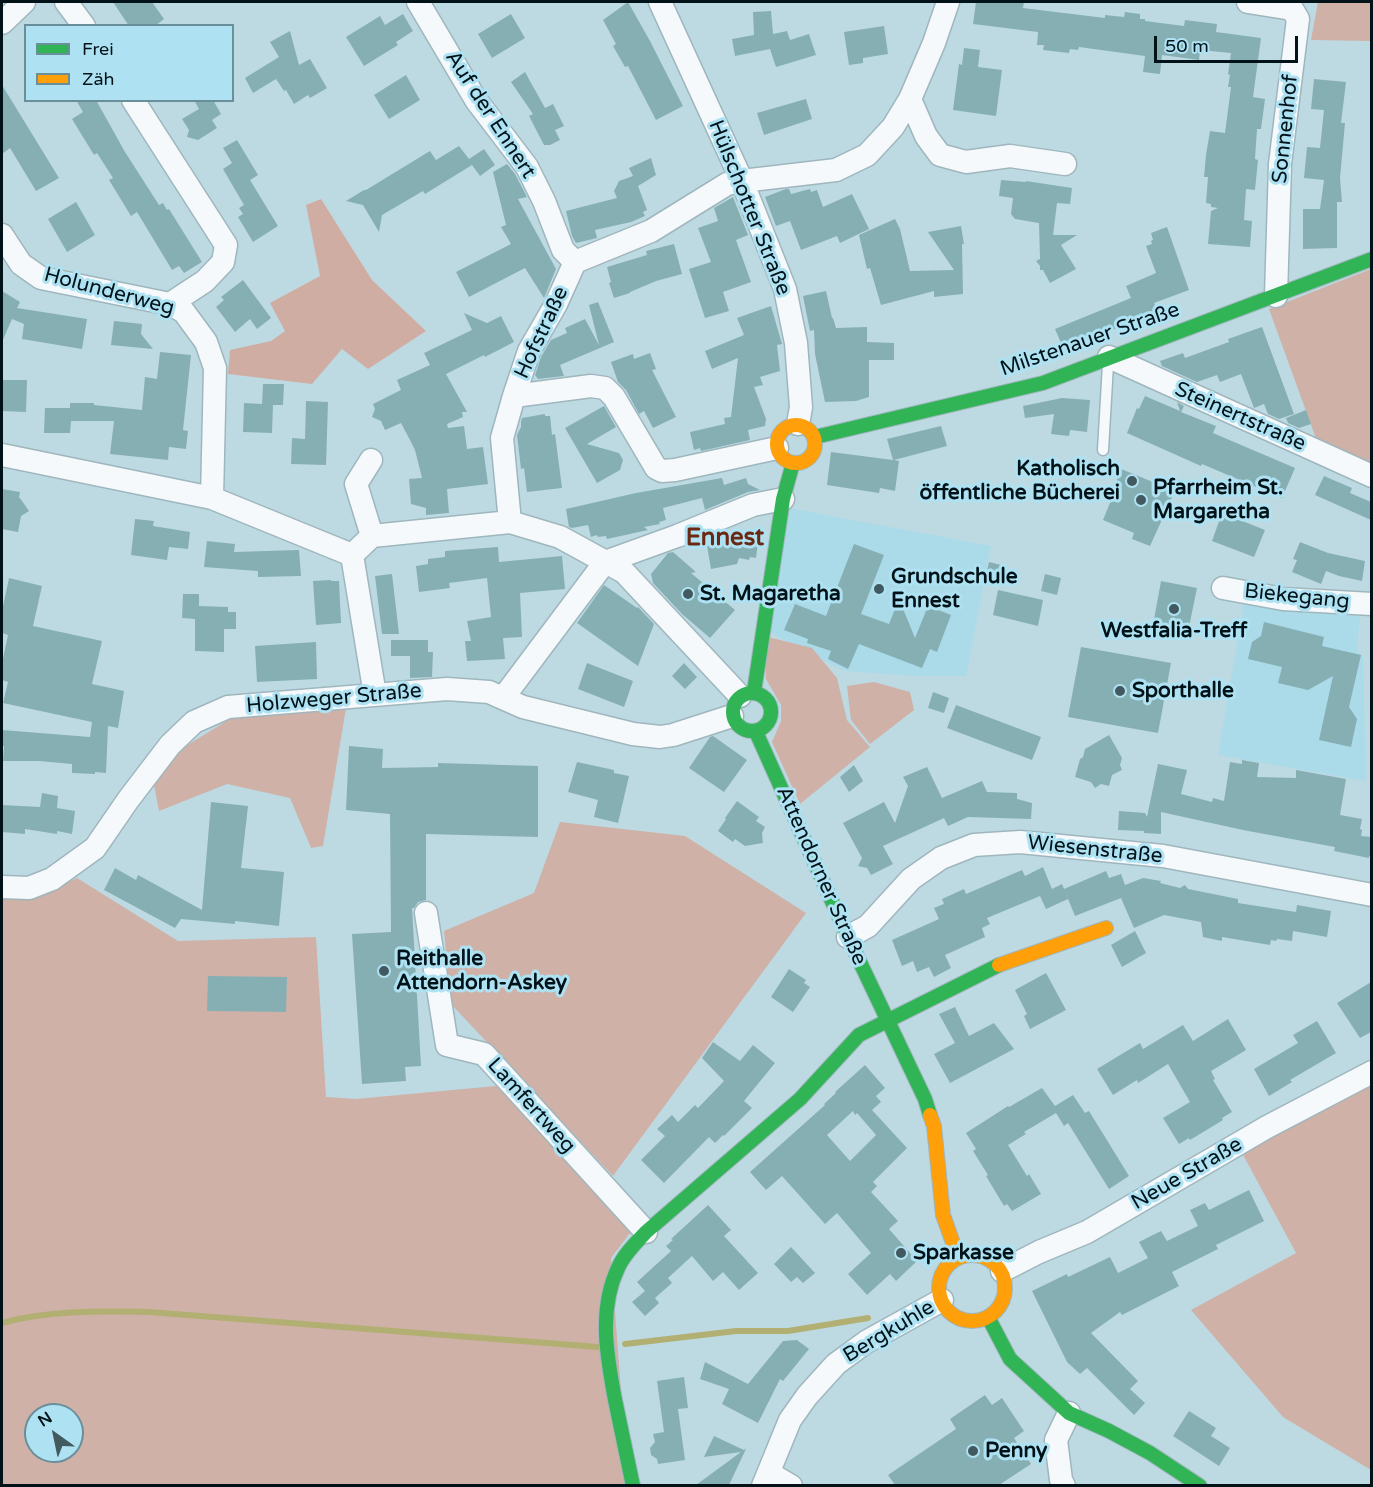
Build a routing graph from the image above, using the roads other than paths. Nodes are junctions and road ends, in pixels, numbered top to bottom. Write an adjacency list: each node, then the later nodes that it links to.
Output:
1 (24, 2): 7 (street)
2 (66, 2): 8 (street)
3 (418, 2): 15 (street, Auf der Ennert)
4 (660, 2): 12 (street, Hülschotter Straße)
5 (948, 2): 9 (street, Hofstraße)
6 (1248, 2): 16 (street, Sonnenhof)
7 (2, 23)
8 (82, 24)
9 (910, 99): 11 (street); 12 (street, Hofstraße)
10 (134, 102): 17 (street)
11 (1065, 164)
12 (742, 181): 15 (street, Hofstraße); 20 (street, Hülschotter Straße)
13 (2, 235): 17 (street, Holunderweg)
14 (1371, 259): 16 (street, Milstenauer Straße)
15 (575, 262): 19 (street, Hofstraße)
16 (1276, 296): 18 (street, Milstenauer Straße)
17 (170, 304): 26 (street, Holunderweg)
18 (1109, 357): 20 (street, Milstenauer Straße); 21 (lane); 25 (street, Steinertstraße)
19 (514, 396): 23 (street); 28 (street, Hofstraße)
20 (806, 431): 23 (street); 23 (street)
21 (1103, 450)
22 (2, 455): 26 (street)
23 (785, 456): 27 (street)
24 (371, 460): 29 (street)
25 (1371, 476)
26 (212, 498): 30 (street)
27 (783, 499): 31 (street); 36 (street)
28 (510, 522): 29 (street); 31 (street)
29 (372, 536): 30 (street)
30 (352, 555): 34 (street)
31 (605, 562): 35 (street); 36 (street)
32 (1223, 588): 33 (street, Biekegang)
33 (1371, 604)
34 (375, 695): 35 (street, Holzweger Straße); 38 (street, Holzweger Straße)
35 (503, 698): 36 (street, Holzweger Straße)
36 (742, 701): 37 (street); 37 (street)
37 (756, 732): 42 (street, Attendorner Straße)
38 (2, 887)
39 (1371, 895): 42 (street, Wiesenstraße)
40 (426, 913): 45 (street, Lamfertweg)
41 (1106, 928): 43 (street)
42 (848, 937): 43 (street, Attendorner Straße)
43 (887, 1020): 45 (street); 46 (street, Attendorner Straße)
44 (1371, 1072): 47 (street, Neue Straße)
45 (646, 1232): 52 (street)
46 (958, 1257): 47 (street); 48 (street)
47 (1002, 1271): 49 (street)
48 (942, 1300): 49 (street); 51 (street, Bergkuhle)
49 (988, 1317): 50 (street)
50 (1069, 1413): 54 (street); 55 (street)
51 (766, 1479): 53 (street)
52 (633, 1485)
53 (791, 1485)
54 (1064, 1485)
55 (1200, 1485)

